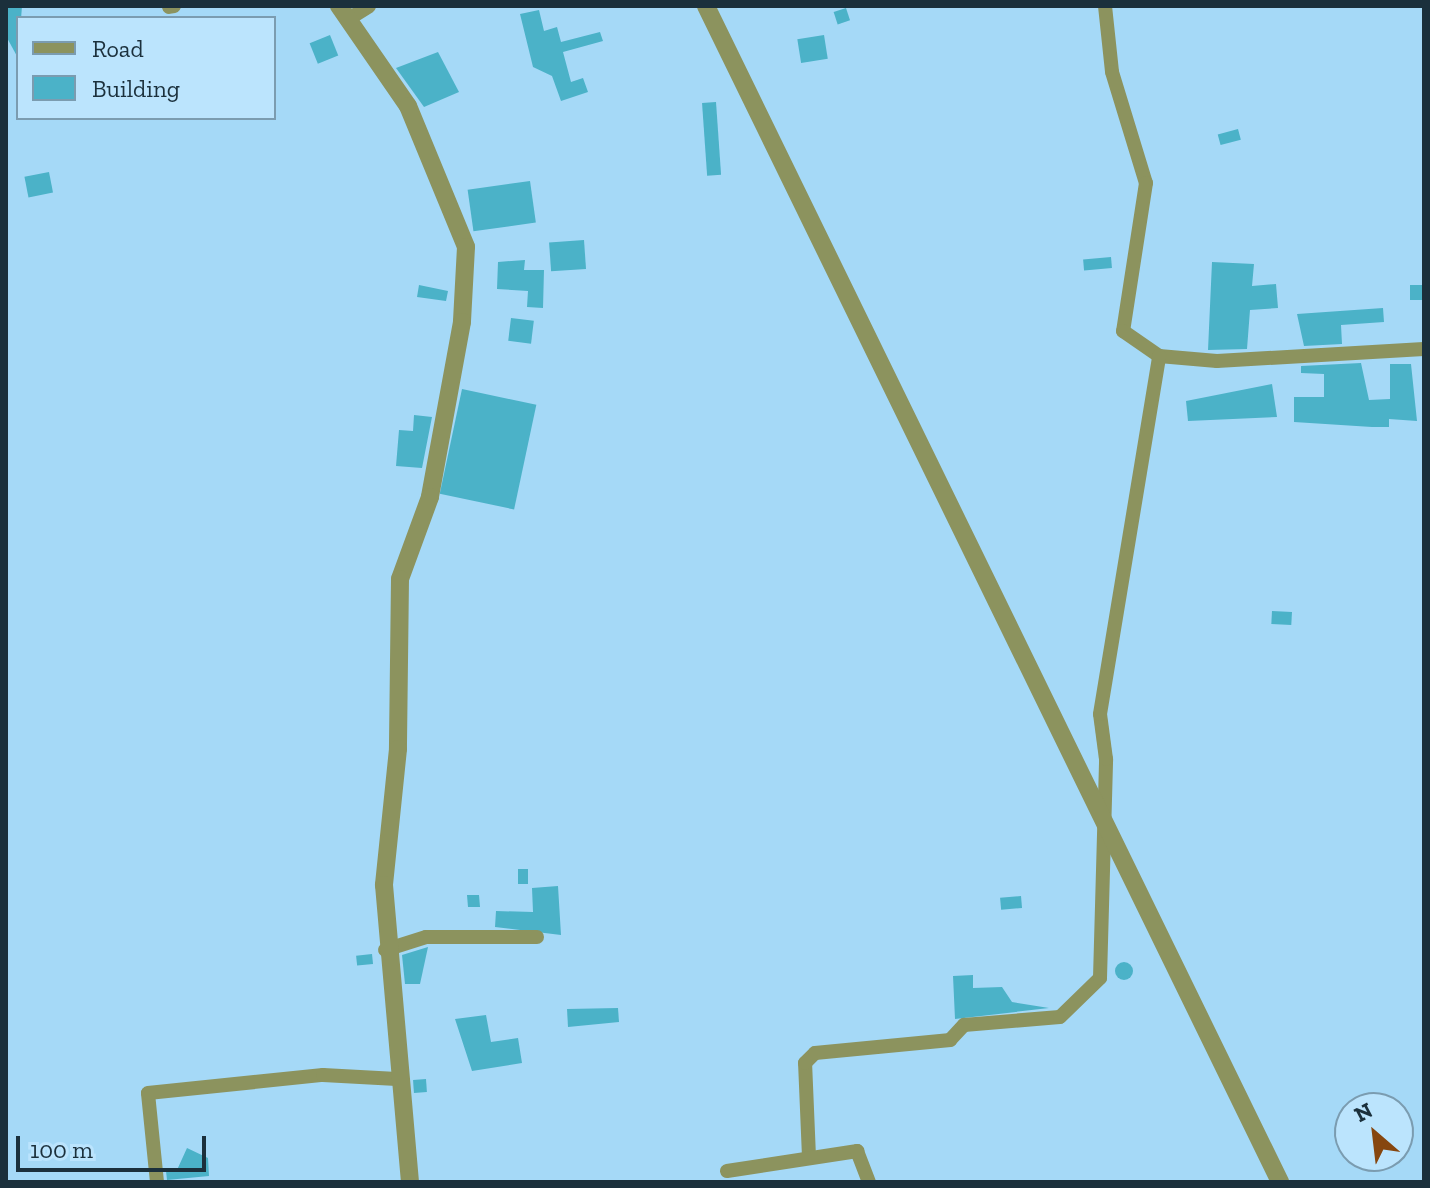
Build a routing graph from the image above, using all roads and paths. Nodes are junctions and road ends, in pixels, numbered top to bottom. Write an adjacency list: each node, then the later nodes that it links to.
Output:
1 (369, 6): 4 (street)
2 (706, 6): 7 (street)
3 (1105, 6): 6 (street)
4 (343, 13): 9 (street)
5 (1424, 349): 6 (street)
6 (1159, 356): 7 (street)
7 (1103, 821): 11 (street); 16 (street)
8 (537, 937): 9 (street)
9 (385, 950): 10 (street)
10 (397, 1079): 13 (street); 14 (street)
11 (809, 1157): 12 (street); 15 (street)
12 (727, 1171)
13 (157, 1182)
14 (410, 1182)
15 (869, 1182)
16 (1280, 1182)

